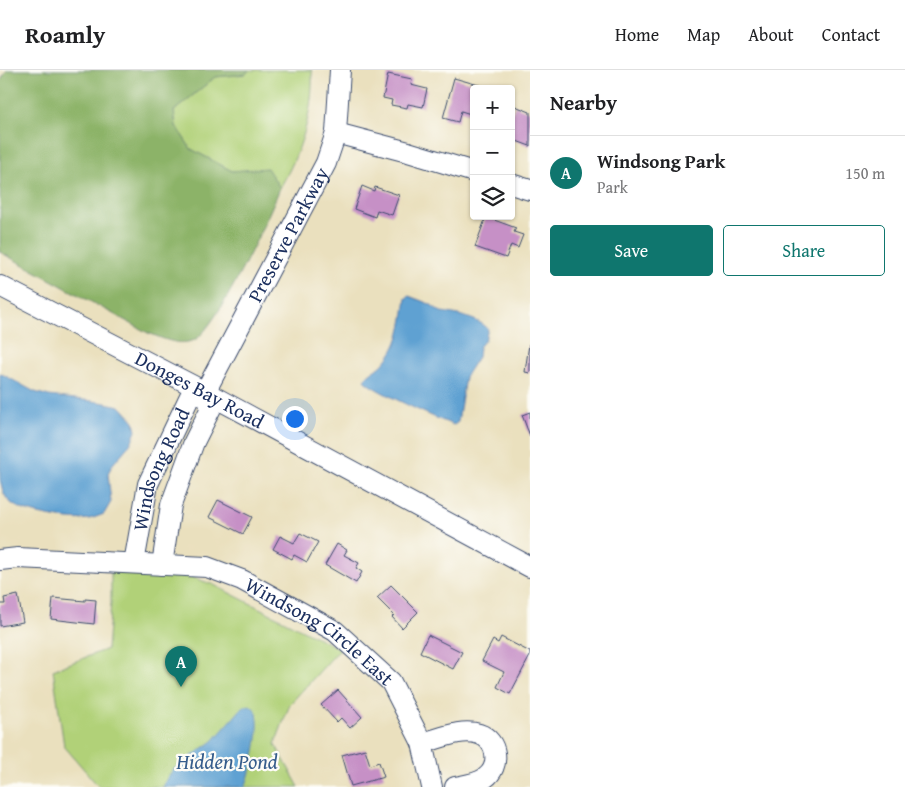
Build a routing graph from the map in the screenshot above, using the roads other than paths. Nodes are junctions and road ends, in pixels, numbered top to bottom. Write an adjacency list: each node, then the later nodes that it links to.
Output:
1 (340, 70): 2 (street, Preserve Parkway)
2 (336, 132): 3 (street); 7 (street, Preserve Parkway)
3 (470, 171)
4 (515, 185): 5 (street)
5 (530, 190)
6 (0, 286): 7 (street, Donges Bay Road)
7 (205, 392): 9 (street, Windsong Road); 10 (street, Windsong Road); 11 (street, Donges Bay Road)
8 (0, 560): 9 (street, Windsong Circle East)
9 (134, 562): 10 (street, Windsong Circle East)
10 (162, 565): 12 (street, Windsong Circle East)
11 (530, 567)
12 (422, 743): 13 (street, Windsong Circle East); 14 (street)
13 (432, 787)
14 (455, 787)

